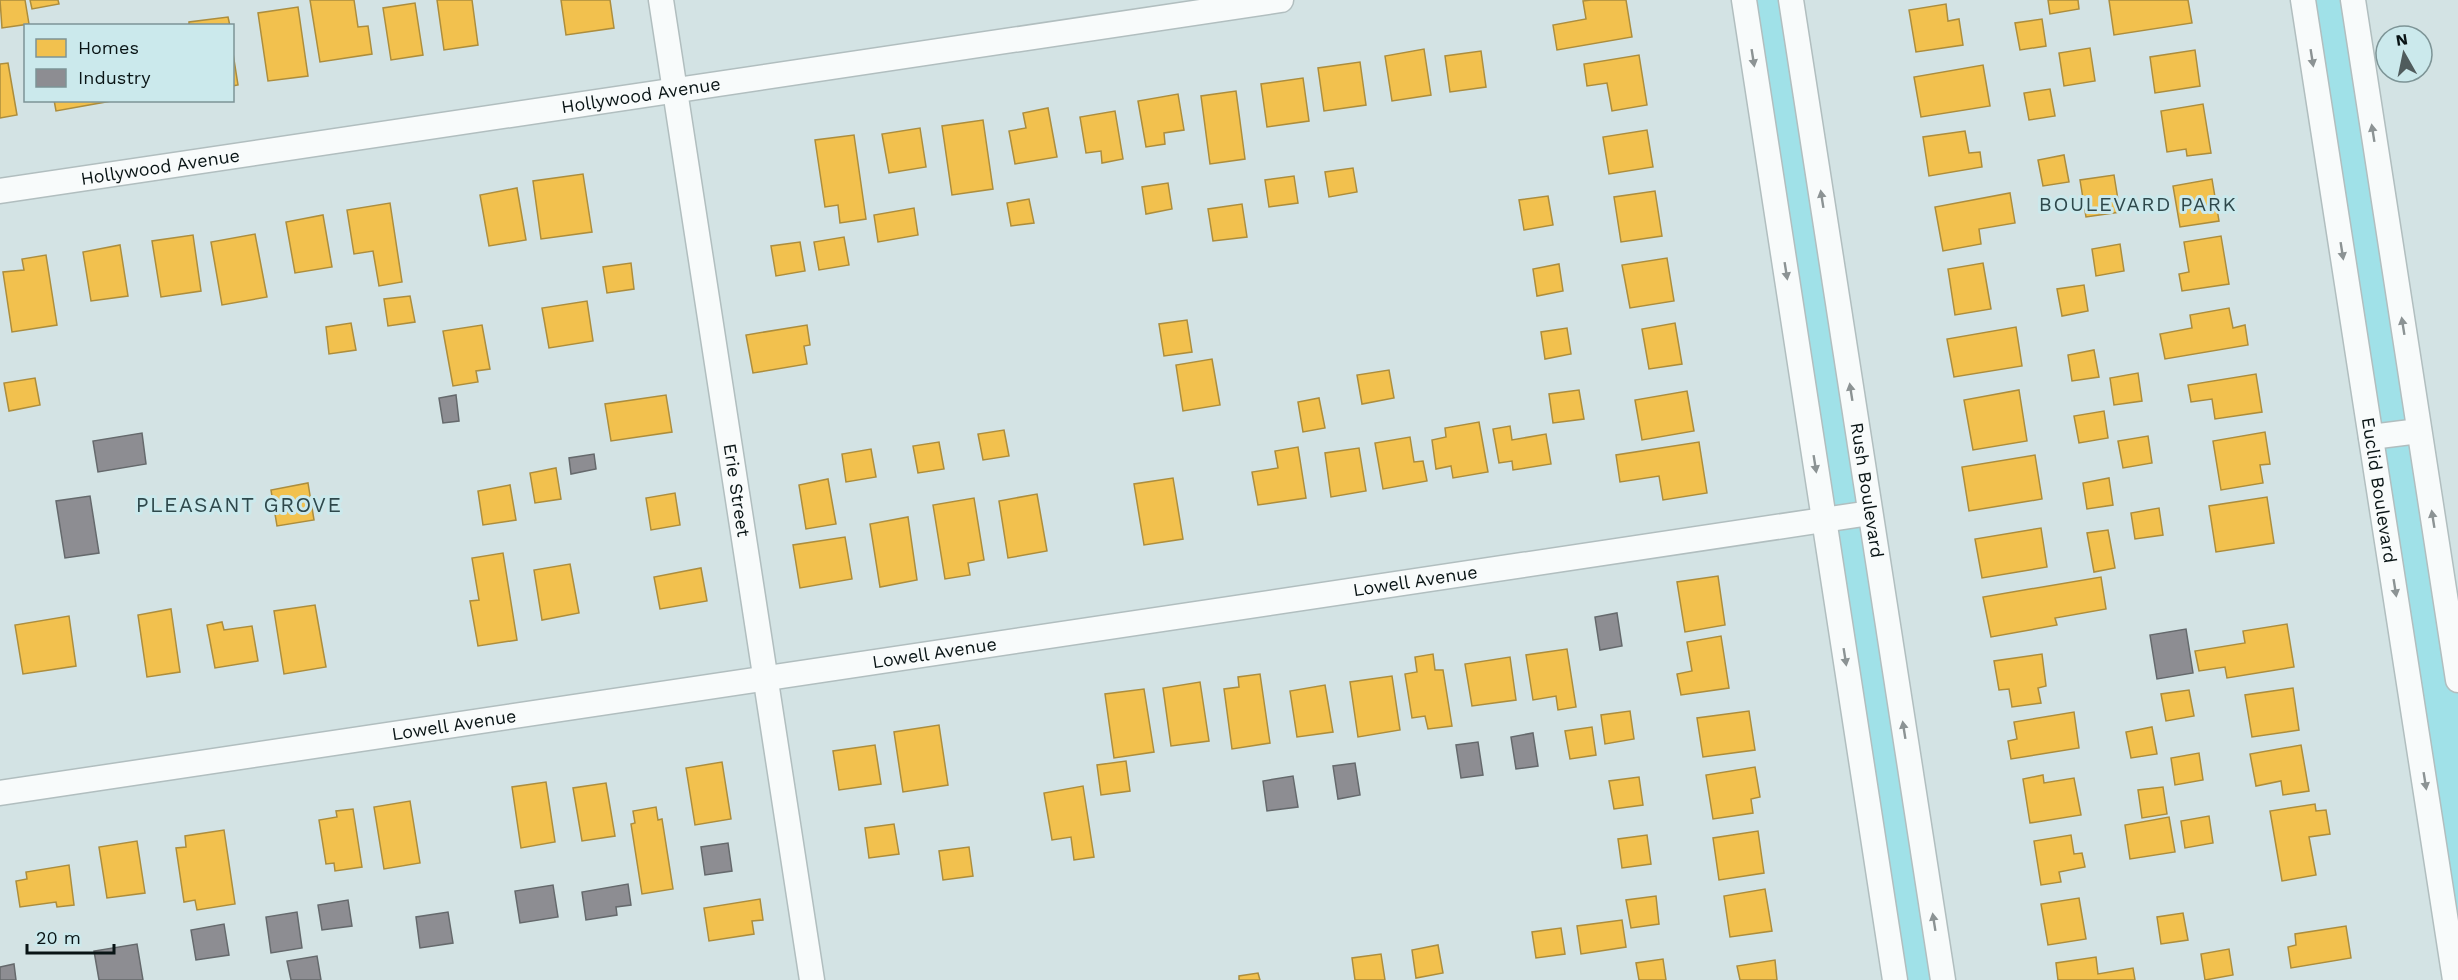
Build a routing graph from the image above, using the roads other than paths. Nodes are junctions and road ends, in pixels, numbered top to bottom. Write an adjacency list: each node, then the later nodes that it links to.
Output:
1 (661, 0): 7 (street, Erie Street)
2 (1281, 0): 7 (street, Hollywood Avenue)
3 (1744, 0): 12 (street, one-way to 12)
4 (1791, 0): 11 (street, Rush Boulevard, one-way to 4)
5 (2304, 0): 10 (street, Euclid Boulevard, one-way to 10)
6 (2353, 0): 9 (street, one-way to 6)
7 (675, 91): 8 (street, Hollywood Avenue); 13 (street, Erie Street)
8 (0, 191)
9 (2419, 431): 10 (street); 14 (street, one-way to 9)
10 (2371, 437): 19 (street, Euclid Boulevard, one-way to 19)
11 (1870, 513): 12 (street, Lowell Avenue); 18 (street, Rush Boulevard, one-way to 11)
12 (1824, 520): 13 (street, Lowell Avenue); 17 (street, one-way to 17)
13 (766, 679): 15 (street, Lowell Avenue); 16 (street, Erie Street)
14 (2458, 680)
15 (0, 794)
16 (812, 980)
17 (1895, 980)
18 (1943, 980)
19 (2455, 980)

